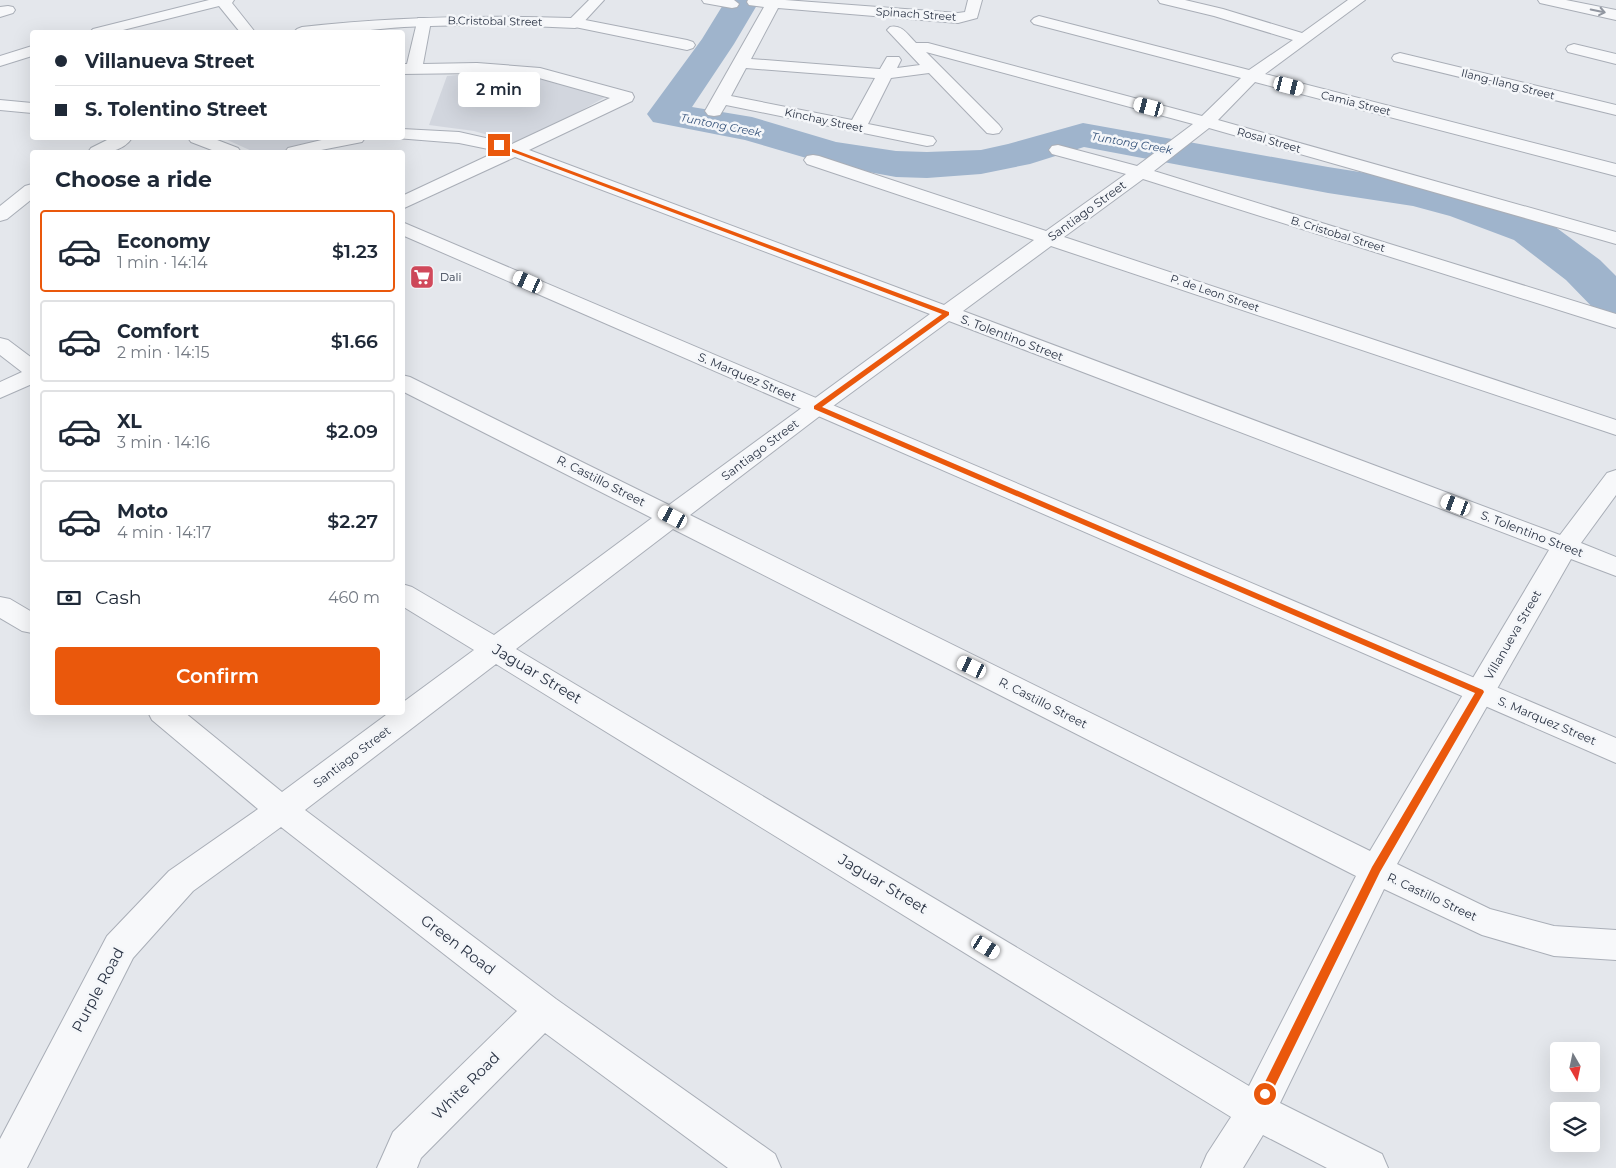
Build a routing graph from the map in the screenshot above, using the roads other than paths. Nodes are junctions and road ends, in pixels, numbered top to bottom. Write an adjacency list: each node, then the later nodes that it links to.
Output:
1 (224, 0): 21 (street); 22 (street)
2 (597, 0): 19 (street)
3 (709, 0): 11 (street)
4 (975, 0): 13 (street, Spinach Street)
5 (1165, 0): 14 (street)
6 (1225, 0): 14 (street)
7 (1358, 0): 25 (street, Santiago Street)
8 (1545, 0): 15 (street, one-way to 15)
9 (754, 2): 10 (street, Spinach Street)
10 (784, 3): 12 (street, Spinach Street); 17 (street, Kinchay Street)
11 (732, 4)
12 (840, 5): 13 (street, Spinach Street)
13 (907, 7): 24 (street)
14 (1209, 10): 25 (street)
15 (1616, 15)
16 (424, 21): 19 (street, B.Cristobal Street); 23 (street, B.Cristobal Street); 35 (street)
17 (763, 21): 20 (street); 33 (street, Kinchay Street)
18 (1039, 22): 37 (street, Camia Street)
19 (575, 23): 26 (street, B.Cristobal Street)
20 (783, 23)
21 (106, 30)
22 (246, 30)
23 (324, 30)
24 (892, 33): 34 (street); 36 (street)
25 (1304, 38): 37 (street, Santiago Street)
26 (687, 45)
27 (922, 46): 41 (street, Rosal Street)
28 (1574, 49): 31 (street)
29 (30, 52): 32 (street)
30 (1400, 58): 40 (street, Ilang-Ilang Street)
31 (1616, 59)
32 (0, 62)
33 (740, 63): 36 (street); 42 (street, Kinchay Street)
34 (932, 68): 36 (street); 43 (street)
35 (408, 69): 52 (street)
36 (886, 74): 42 (street)
37 (1252, 76): 41 (street, Santiago Street); 55 (street, Camia Street)
38 (0, 105): 39 (street)
39 (30, 108)
40 (1616, 110)
41 (1206, 122): 56 (street, Santiago Street); 62 (street, Rosal Street)
42 (857, 127): 48 (street, Kinchay Street)
43 (993, 129)
44 (405, 134): 52 (street, S. Tolentino Street)
45 (119, 140): 49 (street)
46 (201, 140): 50 (street)
47 (346, 140): 51 (street)
48 (926, 141)
49 (101, 150)
50 (227, 150)
51 (301, 150)
52 (514, 150): 58 (street); 63 (street, S. Tolentino Street)
53 (1058, 150): 56 (street, B. Cristobal Street)
54 (813, 160): 61 (street, P. de Leon Street)
55 (1616, 170)
56 (1140, 172): 61 (street, Santiago Street); 64 (street, B. Cristobal Street)
57 (30, 192): 59 (street)
58 (405, 202)
59 (0, 215)
60 (405, 229): 70 (street, S. Marquez Street)
61 (1051, 238): 63 (street, Santiago Street); 71 (street, P. de Leon Street)
62 (1616, 238)
63 (947, 313): 70 (street, Santiago Street); 74 (street, S. Tolentino Street)
64 (1616, 322)
65 (0, 345): 66 (street)
66 (30, 367)
67 (30, 377): 69 (street)
68 (405, 383): 73 (street, R. Castillo Street)
69 (0, 391)
70 (817, 407): 73 (street, Santiago Street); 80 (street, S. Marquez Street)
71 (1616, 428)
72 (1616, 478): 74 (street, Villanueva Street)
73 (673, 517): 79 (street, Santiago Street); 84 (street, R. Castillo Street)
74 (1565, 546): 75 (street, S. Tolentino Street); 80 (street, Villanueva Street)
75 (1616, 567)
76 (405, 595): 79 (street, Jaguar Street)
77 (0, 606): 78 (street)
78 (30, 623)
79 (496, 649): 83 (street, Santiago Street); 87 (street, Jaguar Street)
80 (1480, 692): 82 (street, S. Marquez Street); 84 (street, Villanueva Street)
81 (167, 715): 83 (street, Green Road)
82 (1616, 751)
83 (280, 809): 86 (street, Green Road); 88 (street, Purple Road)
84 (1376, 870): 85 (street, R. Castillo Street); 87 (street, Villanueva Street)
85 (1616, 945)
86 (543, 1010): 89 (street, White Road); 90 (street, Green Road)
87 (1256, 1111): 91 (street, Villanueva Street); 92 (street, Jaguar Street)
88 (6, 1168)
89 (397, 1168)
90 (761, 1168)
91 (1221, 1168)
92 (1368, 1168)

